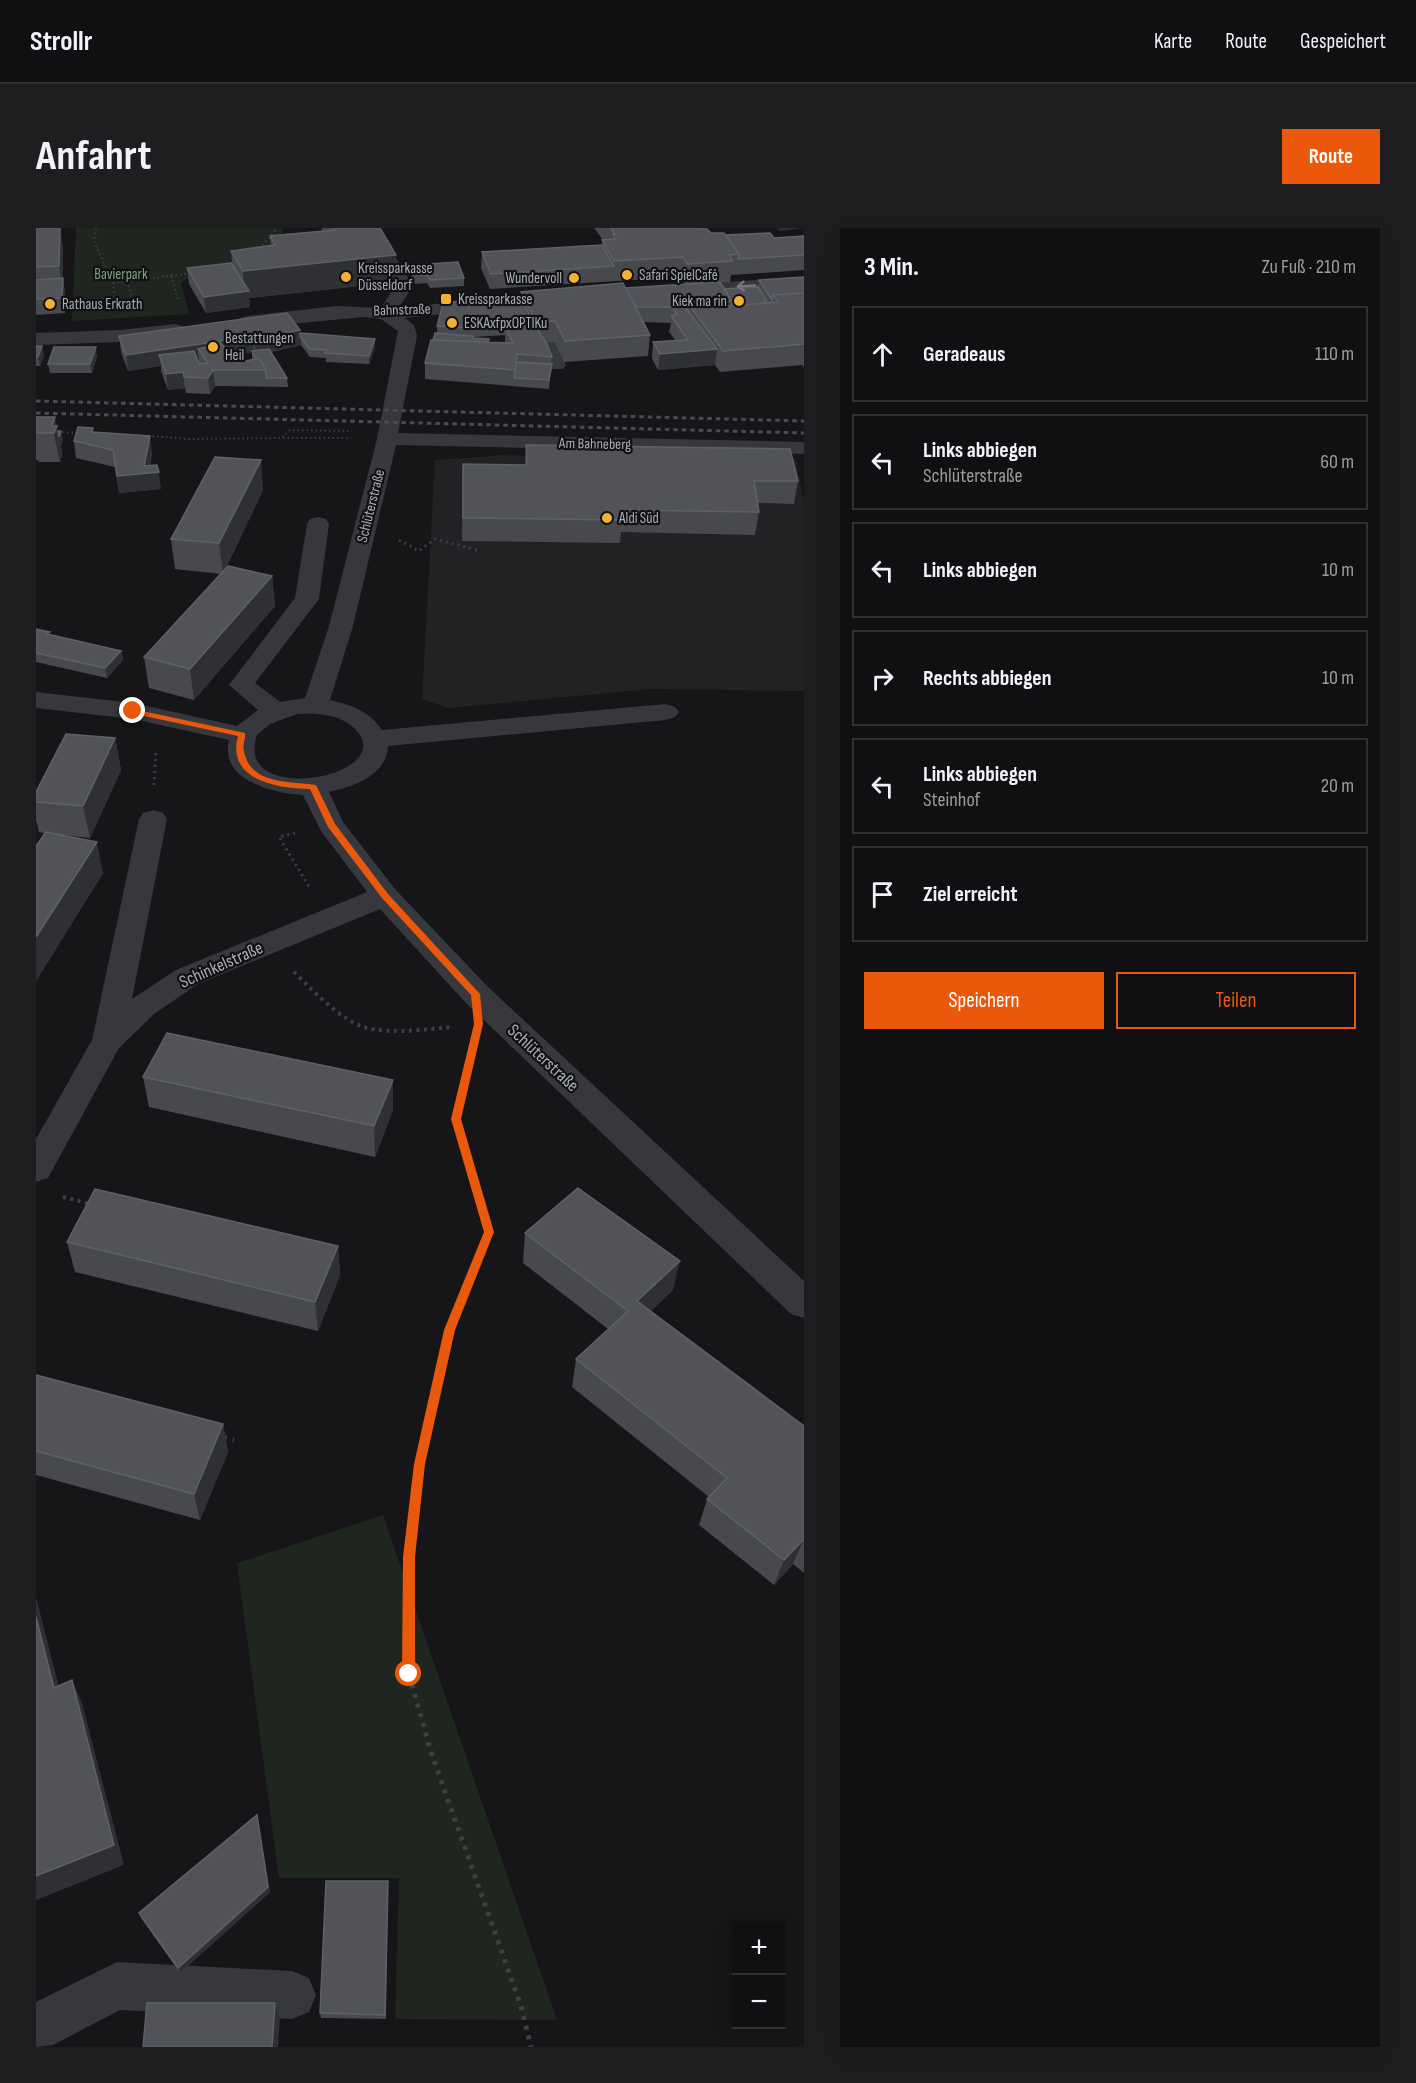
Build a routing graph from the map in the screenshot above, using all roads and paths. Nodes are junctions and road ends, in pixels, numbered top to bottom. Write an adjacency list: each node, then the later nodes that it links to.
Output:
1 (96, 228): 5 (path)
2 (277, 228): 4 (path)
3 (378, 234): 9 (street)
4 (254, 255)
5 (200, 272)
6 (804, 282): 7 (street, one-way to 7)
7 (661, 291)
8 (507, 303): 9 (street, Bahnstraße)
9 (386, 314): 10 (street, Bahnstraße); 20 (street, Schlüterstraße)
10 (226, 324)
11 (191, 328): 12 (street)
12 (36, 339)
13 (545, 343): 14 (street)
14 (556, 365)
15 (57, 432): 16 (path)
16 (88, 433)
17 (143, 436): 18 (path)
18 (282, 438): 19 (path); 20 (path)
19 (344, 438)
20 (387, 439): 21 (street, Am Bahneberg); 23 (street, Schlüterstraße)
21 (804, 448)
22 (318, 524): 27 (street)
23 (366, 525): 24 (path); 26 (street, Schlüterstraße)
24 (477, 550)
25 (36, 700): 29 (street)
26 (315, 706): 27 (street); 31 (street)
27 (276, 711): 30 (street)
28 (666, 711): 31 (street)
29 (200, 725): 30 (street); 33 (path)
30 (243, 735): 32 (street)
31 (374, 739): 32 (street)
32 (313, 787): 34 (street, Schlüterstraße)
33 (153, 819): 37 (street)
34 (385, 896): 35 (street, Schinkelstraße); 36 (street, Schlüterstraße)
35 (270, 944): 36 (path); 37 (street, Schinkelstraße)
36 (477, 1009): 41 (street, Schlüterstraße); 46 (path)
37 (108, 1040): 38 (street, Schinkelstraße)
38 (36, 1169)
39 (59, 1196): 40 (path)
40 (93, 1204)
41 (804, 1303)
42 (222, 1437): 43 (path)
43 (234, 1440)
44 (292, 1995): 45 (street)
45 (36, 2028)
46 (531, 2047)

